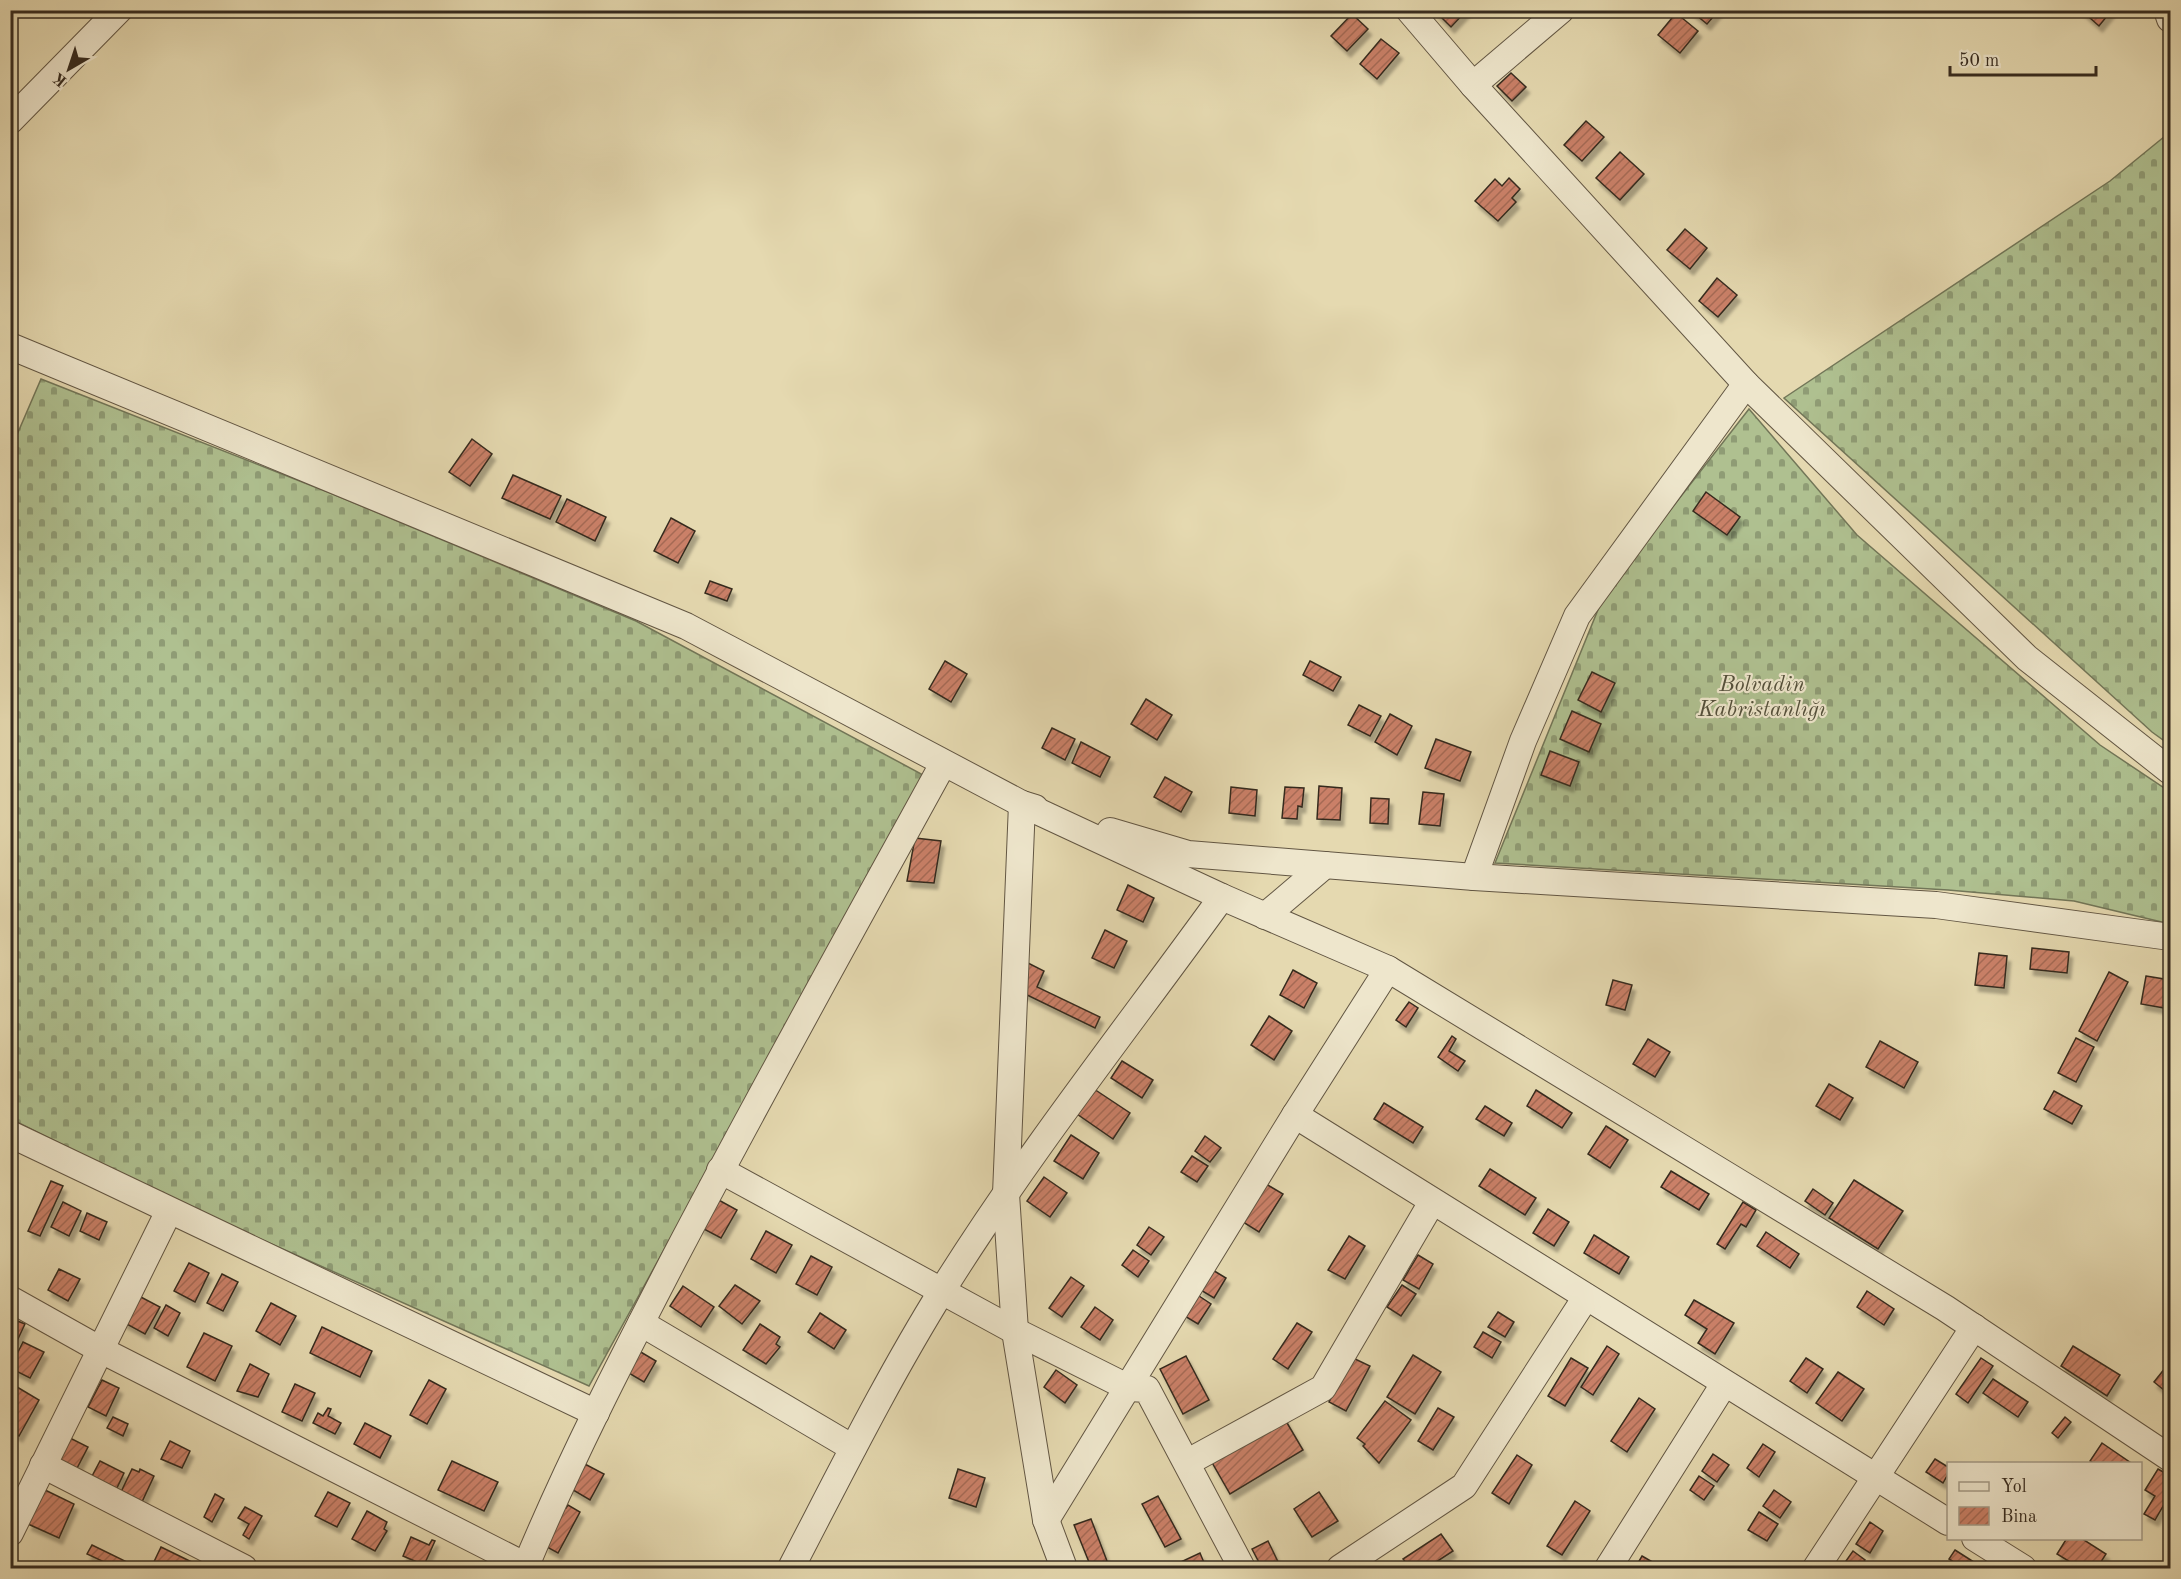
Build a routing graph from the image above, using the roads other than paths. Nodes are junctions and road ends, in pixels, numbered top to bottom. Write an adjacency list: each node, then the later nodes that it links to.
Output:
1 (119, 10): 7 (street)
2 (1409, 10): 6 (street)
3 (1561, 10): 6 (street)
4 (2167, 10): 5 (street)
5 (2170, 19)
6 (1473, 85): 9 (street)
7 (10, 121)
8 (10, 346): 10 (street)
9 (1746, 384): 11 (street); 14 (street)
10 (943, 764): 12 (street); 21 (street)
11 (2170, 771)
12 (1022, 804): 13 (street); 15 (street); 22 (street)
13 (1325, 865): 14 (street); 16 (street)
14 (1474, 877): 17 (street)
15 (1222, 897): 16 (street); 22 (street)
16 (1265, 916): 18 (street)
17 (2170, 937)
18 (1389, 969): 19 (street); 29 (street)
19 (1295, 1115): 23 (street); 33 (street)
20 (10, 1134): 24 (street)
21 (720, 1170): 25 (street); 28 (street)
22 (1006, 1194): 25 (street); 30 (street)
23 (1432, 1202): 26 (street); 37 (street)
24 (169, 1211): 31 (street); 34 (street)
25 (942, 1290): 30 (street); 35 (street)
26 (1586, 1297): 32 (street); 49 (street)
27 (10, 1299): 31 (street)
28 (641, 1323): 34 (street); 35 (street)
29 (1974, 1327): 36 (street); 39 (street)
30 (1015, 1331): 33 (street); 40 (street)
31 (101, 1350): 38 (street); 44 (street)
32 (1724, 1384): 39 (street); 50 (street)
33 (1129, 1388): 37 (street); 40 (street)
34 (596, 1413): 44 (street)
35 (853, 1448): 46 (street)
36 (2170, 1458)
37 (1188, 1462): 48 (street)
38 (43, 1465): 42 (street); 45 (street)
39 (1875, 1476): 41 (street); 51 (street)
40 (1046, 1520): 47 (street)
41 (1947, 1521)
42 (10, 1533)
43 (1977, 1540): 52 (street)
44 (527, 1568)
45 (244, 1569)
46 (792, 1569)
47 (1064, 1569)
48 (1242, 1569)
49 (1340, 1569)
50 (1608, 1569)
51 (1816, 1569)
52 (2023, 1569)

